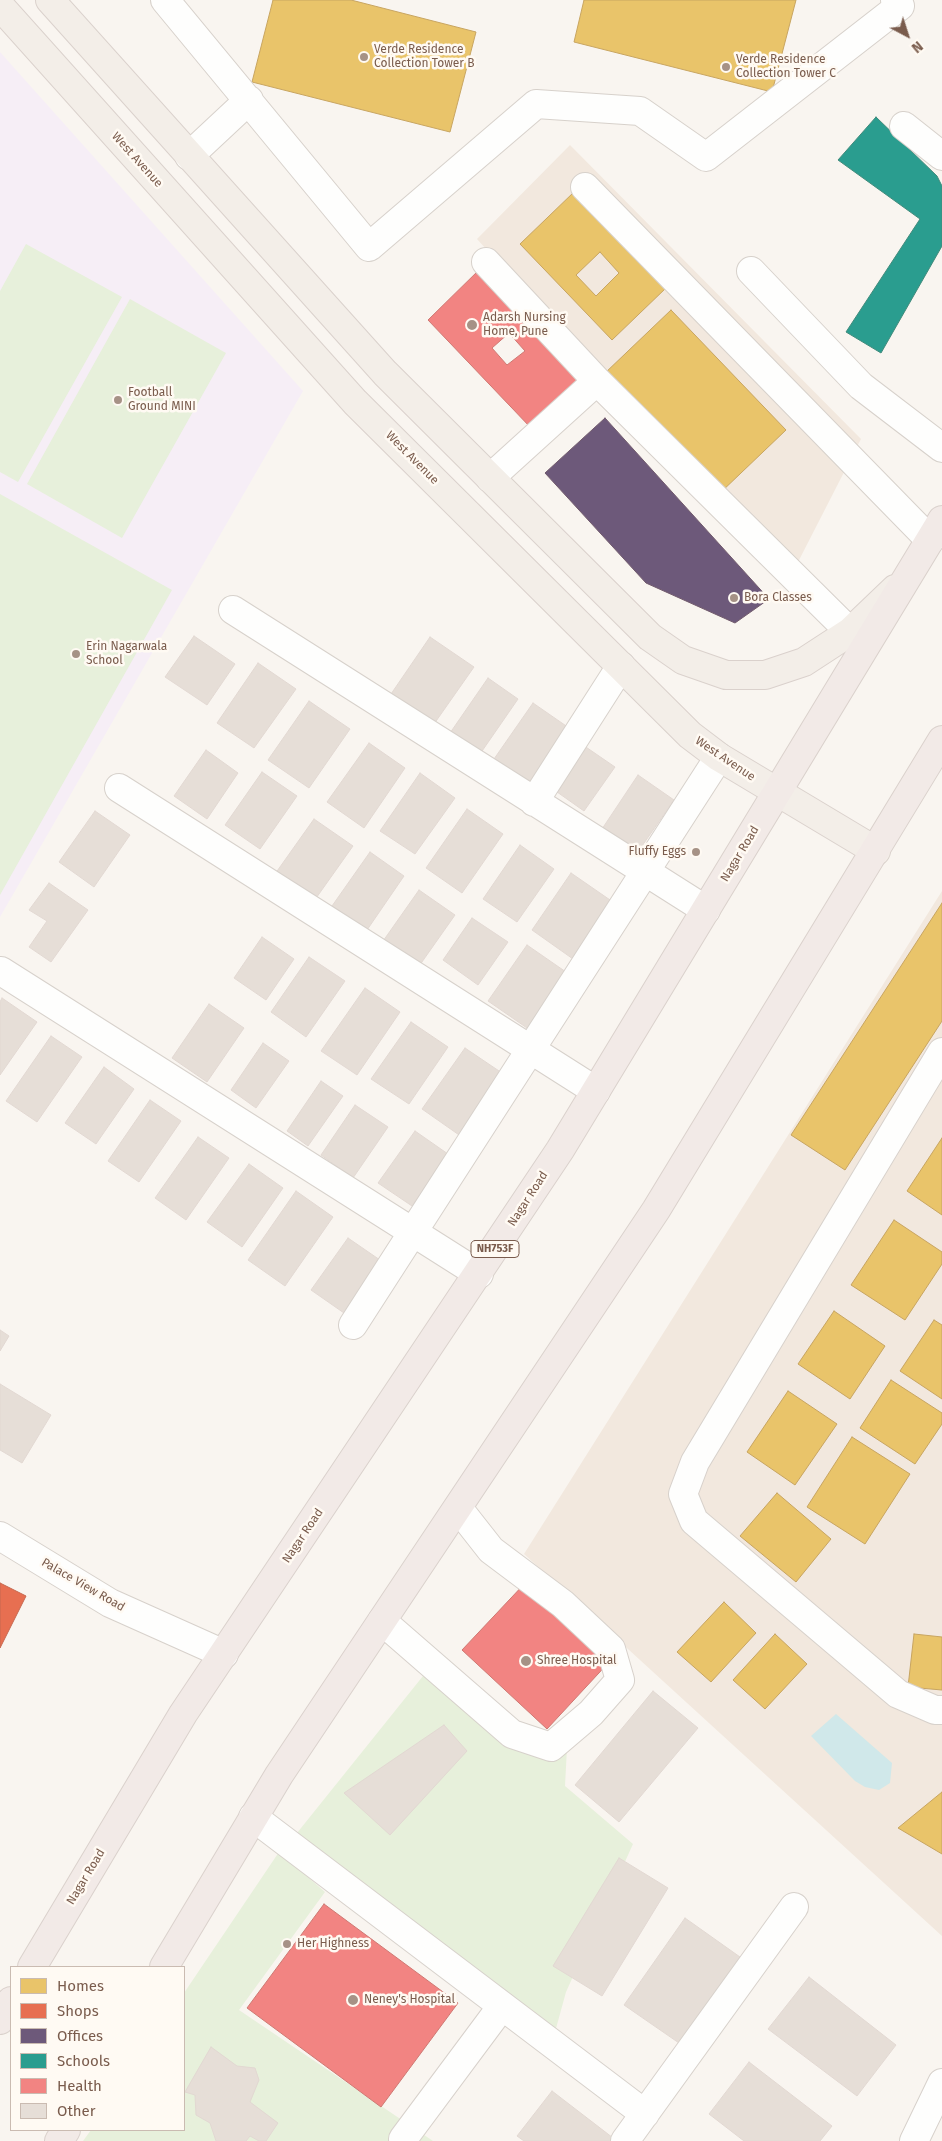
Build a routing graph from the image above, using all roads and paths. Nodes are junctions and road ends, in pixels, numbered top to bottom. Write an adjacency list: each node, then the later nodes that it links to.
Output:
1 (50, 0): 7 (main road)
2 (164, 0): 5 (street)
3 (895, 0): 5 (street)
4 (0, 6): 19 (main road, West Avenue)
5 (249, 100): 7 (street)
6 (904, 126): 8 (street)
7 (190, 156): 14 (main road)
8 (942, 156)
9 (585, 187): 15 (street)
10 (486, 262): 12 (street)
11 (751, 271): 13 (street)
12 (597, 381): 14 (street); 18 (street)
13 (942, 448)
14 (490, 478): 18 (main road)
15 (936, 530): 16 (highway, Nagar Road / NH753F)
16 (909, 576): 18 (main road); 23 (highway, Nagar Road / NH753F)
17 (233, 610): 24 (street)
18 (850, 632)
19 (621, 666): 21 (main road, West Avenue); 24 (street)
20 (942, 740): 25 (highway)
21 (719, 757): 23 (main road, West Avenue); 26 (street)
22 (119, 788): 29 (street)
23 (778, 793): 25 (main road, West Avenue); 27 (highway, Nagar Road / NH753F)
24 (534, 802): 26 (street)
25 (876, 851): 35 (highway)
26 (646, 872): 27 (street); 29 (street)
27 (706, 910): 31 (highway, Nagar Road / NH753F)
28 (1, 971): 32 (street)
29 (530, 1050): 31 (street); 32 (street)
30 (942, 1052): 39 (street)
31 (596, 1091): 33 (highway, Nagar Road / NH753F)
32 (413, 1232): 33 (street); 34 (street)
33 (478, 1274): 38 (highway, Nagar Road / NH753F)
34 (352, 1325)
35 (458, 1508): 37 (highway); 37 (street)
36 (0, 1536): 38 (street, Palace View Road)
37 (382, 1621): 40 (highway)
38 (224, 1654): 42 (highway, Nagar Road / NH753F)
39 (942, 1710)
40 (254, 1817): 43 (highway); 45 (street)
41 (794, 1907): 48 (street)
42 (33, 1966)
43 (165, 1966)
44 (10, 2003): 46 (highway)
45 (502, 2006): 48 (street); 49 (street)
46 (0, 2020)
47 (942, 2083): 51 (street)
48 (645, 2114): 50 (street)
49 (403, 2139)
50 (625, 2141)
51 (914, 2141)

